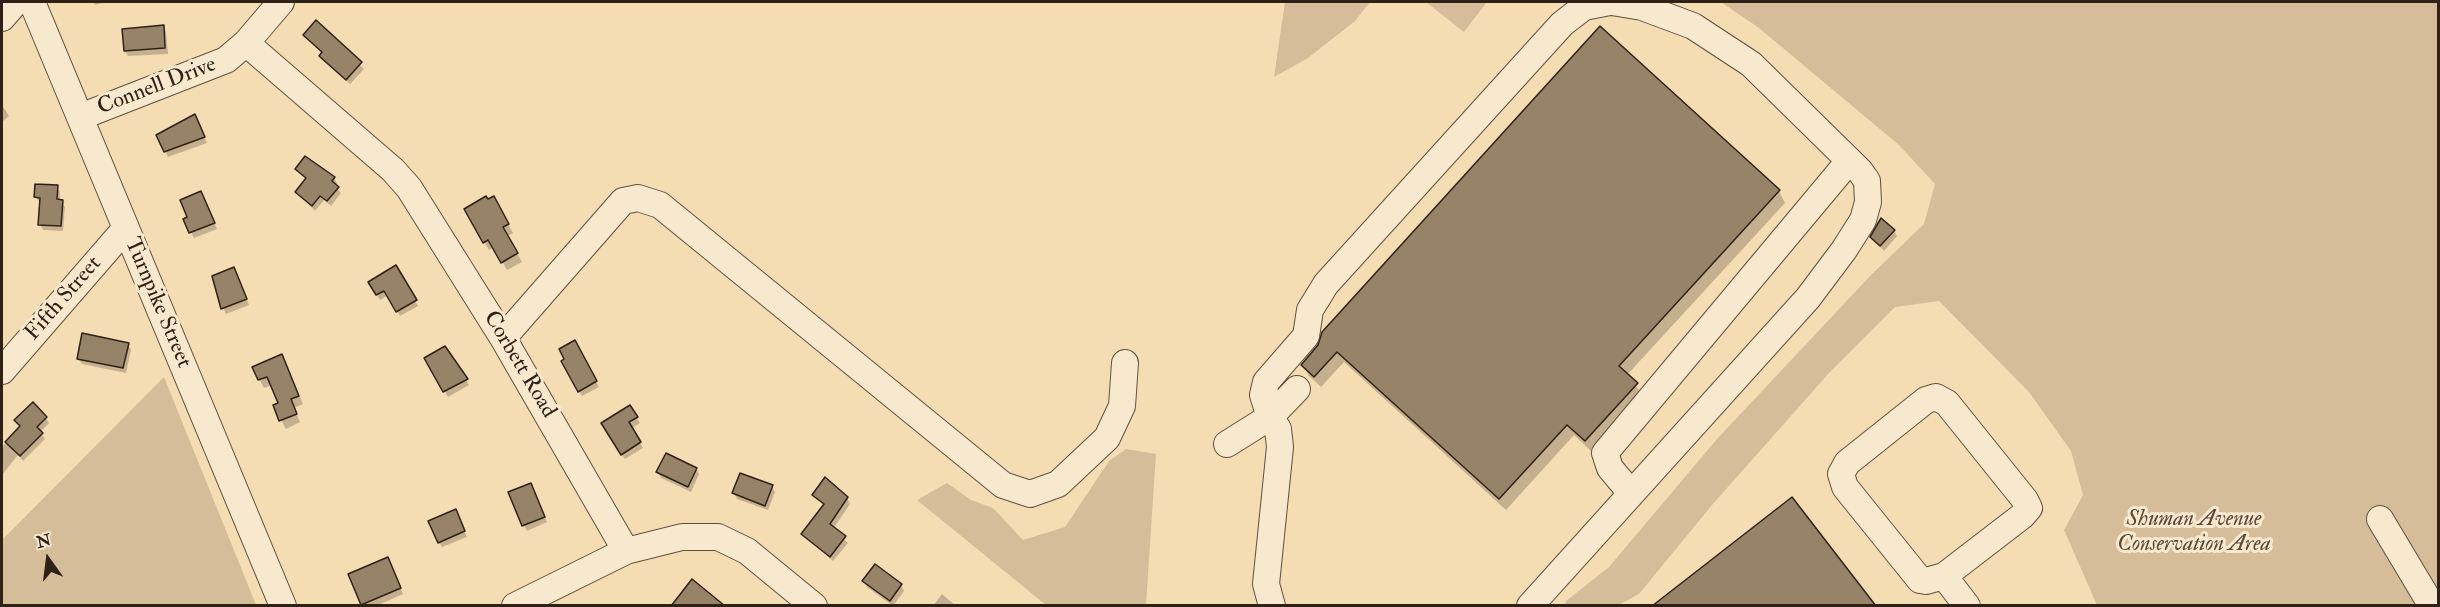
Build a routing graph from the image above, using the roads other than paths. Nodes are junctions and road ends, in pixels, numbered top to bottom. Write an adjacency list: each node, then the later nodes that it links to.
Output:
1 (16, 2): 5 (street)
2 (32, 2): 7 (street, Turnpike Street)
3 (281, 2): 6 (street, Connell Drive)
4 (1611, 2): 8 (street); 14 (street)
5 (2, 18)
6 (246, 43): 7 (street, Connell Drive); 10 (street, Corbett Road)
7 (80, 117): 9 (street, Turnpike Street)
8 (1849, 161): 16 (street); 16 (street)
9 (126, 228): 12 (street, Fifth Street); 20 (street, Turnpike Street)
10 (504, 338): 11 (street); 18 (street, Corbett Road)
11 (1125, 363)
12 (2, 371)
13 (1296, 389): 14 (street)
14 (1270, 417): 15 (street); 23 (street)
15 (1227, 444)
16 (1631, 493): 24 (street)
17 (2380, 519): 26 (street)
18 (626, 551): 21 (street); 22 (street)
19 (1944, 576): 19 (street); 25 (street)
20 (283, 606)
21 (515, 606)
22 (814, 606)
23 (1272, 606)
24 (1530, 606)
25 (1967, 606)
26 (2432, 606)

